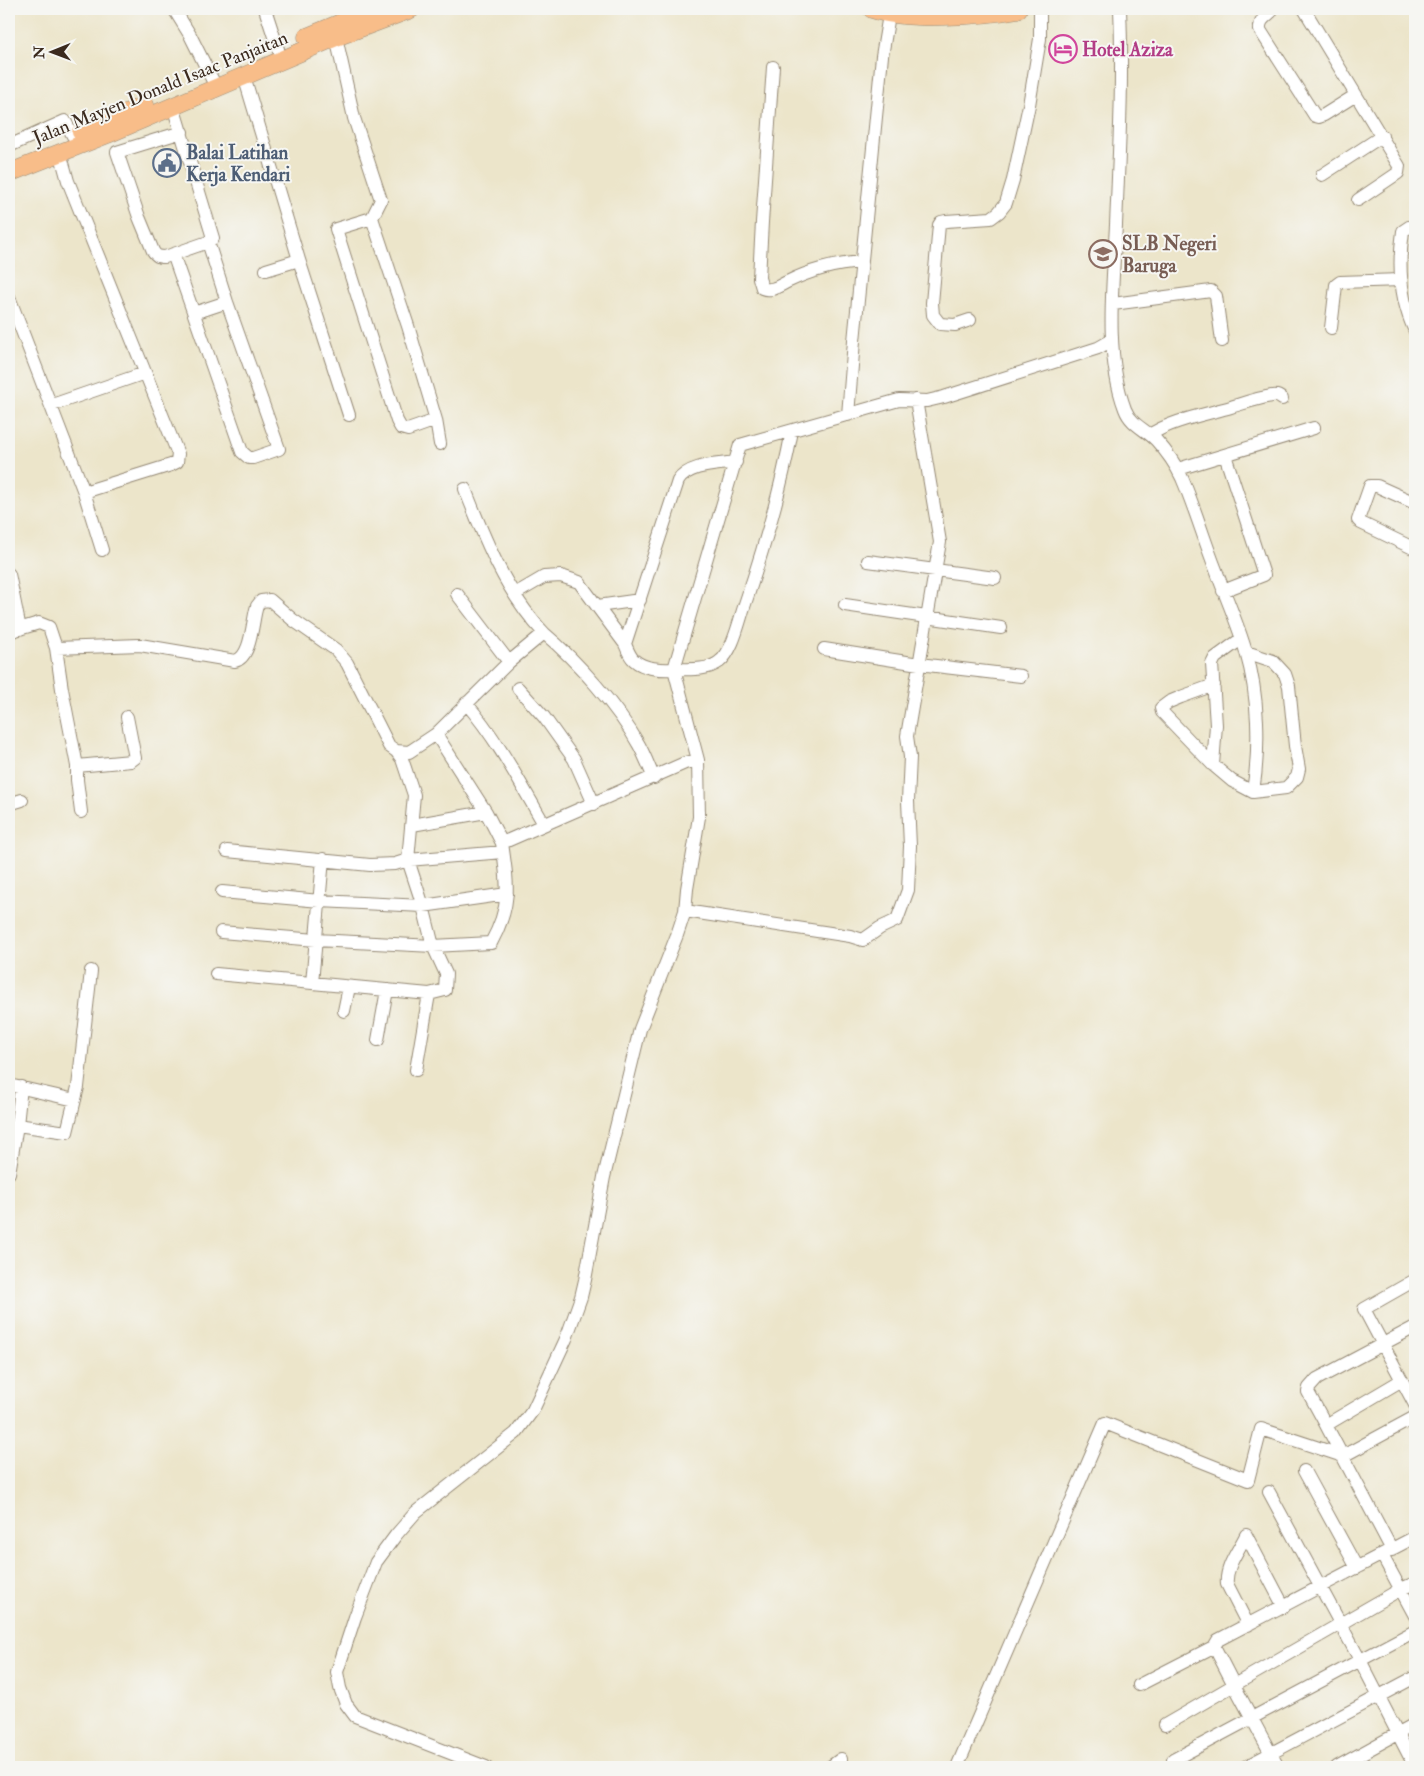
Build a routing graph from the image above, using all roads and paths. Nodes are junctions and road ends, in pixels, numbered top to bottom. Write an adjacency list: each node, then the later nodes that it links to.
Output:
1 (174, 9): 15 (street)
2 (265, 9): 12 (street)
3 (411, 9): 11 (highway, Jalan Mayjen Donald Isaac Panjaitan)
4 (1018, 9): 8 (highway)
5 (1040, 9): 39 (street)
6 (1120, 9): 37 (street)
7 (1304, 9): 16 (street)
8 (884, 10): 32 (street)
9 (1273, 10): 16 (street)
10 (359, 12): 12 (highway, Jalan Mayjen Donald Isaac Panjaitan)
11 (336, 37): 14 (highway, Jalan Mayjen Donald Isaac Panjaitan); 27 (street)
12 (278, 49): 15 (highway, Jalan Mayjen Donald Isaac Panjaitan)
13 (773, 67): 32 (street)
14 (244, 76): 15 (highway, Jalan Mayjen Donald Isaac Panjaitan); 31 (street)
15 (214, 82): 17 (highway, Jalan Mayjen Donald Isaac Panjaitan); 19 (highway, Jalan Mayjen Donald Isaac Panjaitan)
16 (1356, 95): 20 (street)
17 (173, 106): 18 (street); 22 (highway, Jalan Mayjen Donald Isaac Panjaitan)
18 (182, 132): 29 (street); 30 (street)
19 (73, 136): 21 (street); 23 (highway, Jalan Mayjen Donald Isaac Panjaitan)
20 (1382, 136): 25 (street); 26 (street)
21 (9, 146)
22 (60, 152): 24 (highway, Jalan Mayjen Donald Isaac Panjaitan); 44 (street)
23 (9, 160)
24 (9, 173)
25 (1322, 175)
26 (1358, 200)
27 (372, 218): 50 (street); 50 (street)
28 (1415, 226): 34 (street)
29 (208, 242): 30 (street); 36 (street)
30 (173, 254): 38 (street)
31 (299, 260): 33 (street); 48 (street)
32 (862, 262): 49 (street)
33 (266, 270)
34 (1401, 280): 40 (street); 41 (street)
35 (9, 297): 47 (street)
36 (227, 302): 38 (street); 38 (street)
37 (1113, 304): 42 (street); 43 (street)
38 (194, 313)
39 (970, 320)
40 (1331, 328)
41 (1415, 331)
42 (1112, 340): 46 (street); 53 (street)
43 (1222, 342)
44 (145, 373): 47 (street); 59 (street)
45 (1282, 399): 53 (street)
46 (916, 400): 49 (street); 64 (street)
47 (52, 405): 59 (street)
48 (349, 415)
49 (848, 415): 52 (street)
50 (436, 420): 54 (street)
51 (1314, 428): 55 (street)
52 (792, 431): 56 (street); 84 (street)
53 (1150, 435): 57 (street)
54 (440, 444)
55 (1225, 455): 57 (street); 67 (street)
56 (736, 462): 70 (street); 84 (street)
57 (1178, 469): 67 (street)
58 (465, 489): 69 (street)
59 (84, 492): 62 (street)
60 (1415, 503): 61 (street)
61 (1415, 549)
62 (102, 550)
63 (868, 560): 64 (street)
64 (936, 570): 66 (street); 73 (street)
65 (9, 574): 75 (street)
66 (995, 578)
67 (1223, 591): 77 (street)
68 (457, 594): 82 (street)
69 (515, 594): 72 (street); 76 (street)
70 (640, 600): 72 (street); 78 (street)
71 (844, 605): 73 (street)
72 (598, 606): 78 (street)
73 (928, 618): 74 (street); 83 (street)
74 (1001, 628)
75 (14, 631): 79 (street)
76 (544, 633): 82 (street); 95 (street)
77 (1241, 639): 81 (street); 86 (street)
78 (625, 644): 84 (street)
79 (56, 648): 91 (street); 94 (street)
80 (824, 649): 83 (street)
81 (1246, 652): 96 (street); 96 (street)
82 (508, 662): 88 (street)
83 (919, 664): 85 (street); 112 (street)
84 (674, 670): 92 (street)
85 (1021, 676)
86 (1214, 685): 93 (street); 93 (street)
87 (518, 688): 99 (street)
88 (466, 703): 90 (street); 102 (street)
89 (127, 716): 94 (street)
90 (436, 734): 91 (street); 101 (street)
91 (396, 751): 103 (street)
92 (698, 760): 95 (street); 112 (street)
93 (1213, 765): 96 (street)
94 (77, 766): 100 (street)
95 (654, 778): 99 (street)
96 (1253, 792)
97 (22, 800): 98 (street)
98 (9, 804)
99 (594, 804): 102 (street)
100 (81, 812)
101 (486, 812): 103 (street); 104 (street)
102 (544, 824): 104 (street)
103 (412, 825): 107 (street)
104 (502, 848): 107 (street); 109 (street)
105 (227, 851): 106 (street)
106 (324, 859): 107 (street); 110 (street)
107 (408, 860): 111 (street)
108 (222, 892): 110 (street)
109 (507, 894): 111 (street); 115 (street)
110 (320, 901): 111 (street); 114 (street)
111 (423, 906): 115 (street)
112 (685, 911): 163 (street)
113 (221, 932): 114 (street)
114 (316, 940): 115 (street); 118 (street)
115 (433, 946): 121 (street)
116 (91, 971): 126 (street)
117 (216, 974): 118 (street)
118 (312, 983): 119 (street)
119 (349, 987): 120 (street); 122 (street)
120 (387, 990): 121 (street); 123 (street)
121 (429, 994): 124 (street)
122 (344, 1011)
123 (378, 1040)
124 (416, 1070)
125 (15, 1086): 126 (street); 127 (street)
126 (75, 1100): 127 (street)
127 (16, 1125): 128 (street)
128 (9, 1172)
129 (1415, 1280): 131 (street)
130 (1415, 1327): 131 (street)
131 (1383, 1344): 132 (street); 135 (street)
132 (1402, 1380): 133 (street); 135 (street)
133 (1415, 1405)
134 (1415, 1417): 136 (street)
135 (1326, 1425): 136 (street)
136 (1343, 1456): 140 (street); 165 (street)
137 (1304, 1471): 141 (street)
138 (1269, 1492): 143 (street)
139 (1415, 1537): 140 (street)
140 (1387, 1552): 141 (street); 144 (street)
141 (1357, 1568): 143 (street)
142 (1415, 1583): 144 (street)
143 (1320, 1588): 145 (street); 147 (street)
144 (1401, 1589): 146 (street); 147 (street)
145 (1284, 1607): 148 (street); 148 (street)
146 (1415, 1616)
147 (1340, 1624): 151 (street); 154 (street)
148 (1248, 1626): 150 (street)
149 (1415, 1630): 151 (street)
150 (1215, 1646): 153 (street); 154 (street)
151 (1360, 1660): 155 (street); 156 (street)
152 (1415, 1677): 155 (street)
153 (1139, 1685)
154 (1234, 1685): 156 (street); 158 (street)
155 (1378, 1697): 159 (street); 160 (street)
156 (1251, 1719): 160 (street); 162 (street)
157 (1415, 1724): 159 (street)
158 (1165, 1725)
159 (1398, 1734): 168 (street); 169 (street)
160 (1271, 1754): 166 (street); 167 (street)
161 (840, 1759): 164 (street)
162 (1173, 1760)
163 (486, 1767)
164 (830, 1767)
165 (956, 1767)
166 (1245, 1767)
167 (1278, 1767)
168 (1337, 1767)
169 (1415, 1767)

